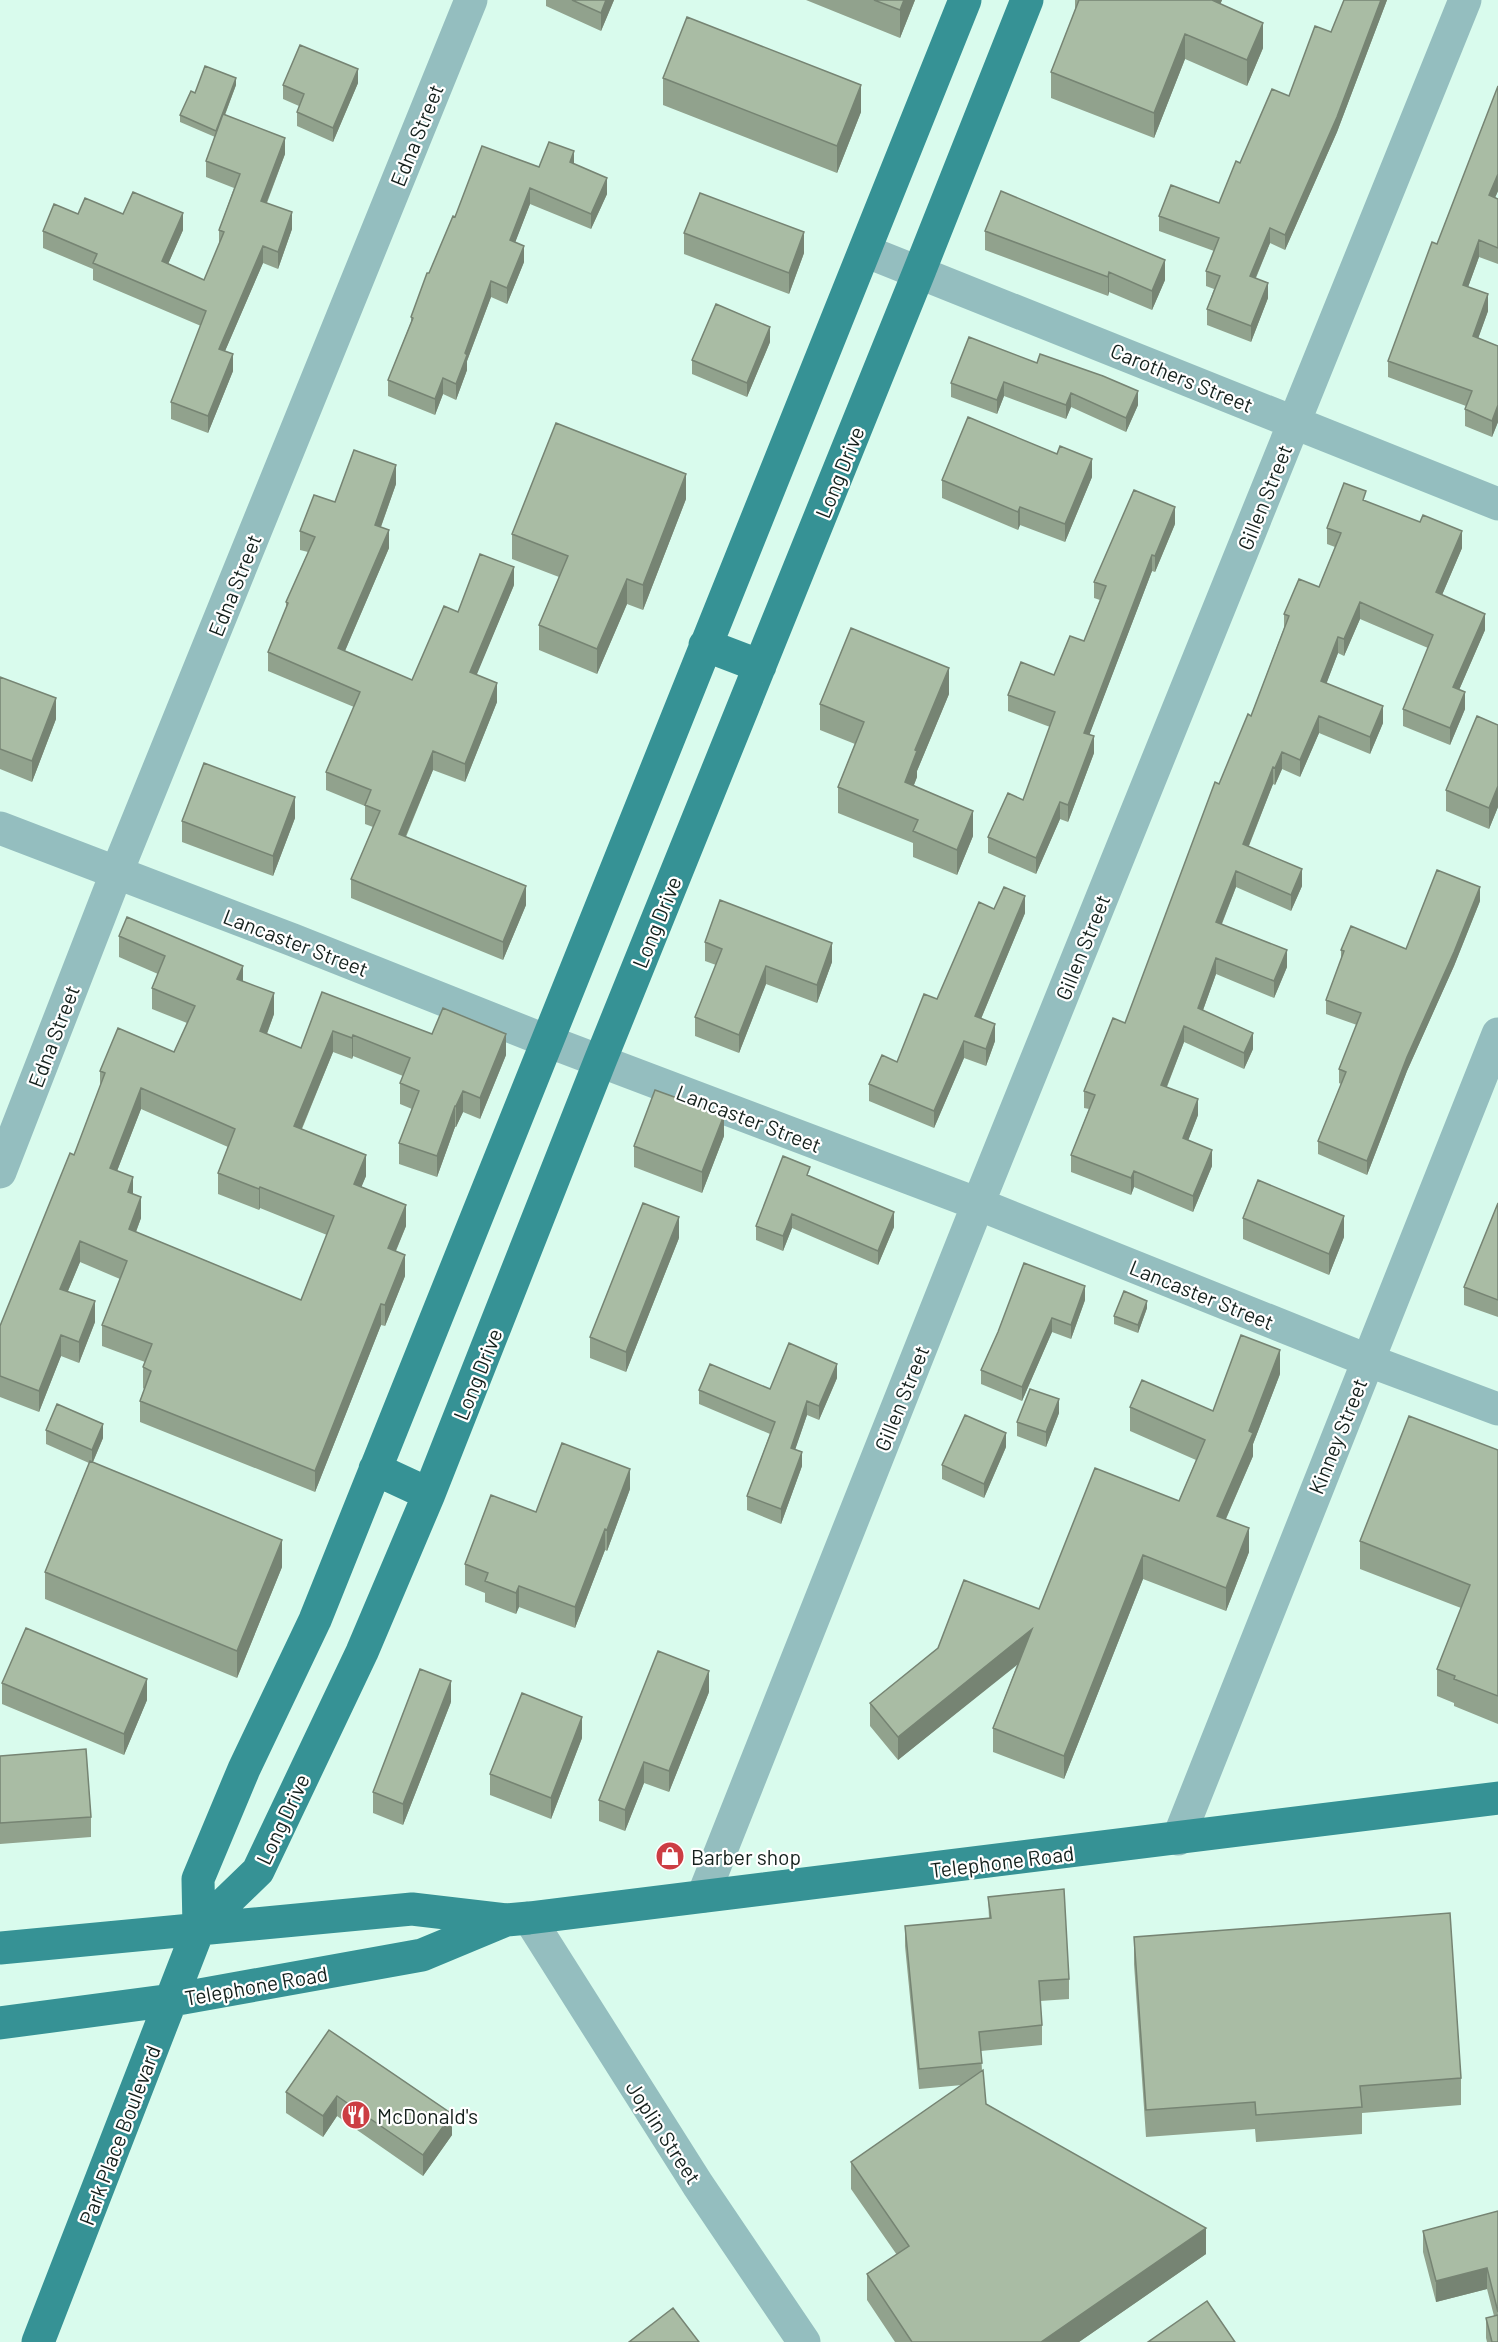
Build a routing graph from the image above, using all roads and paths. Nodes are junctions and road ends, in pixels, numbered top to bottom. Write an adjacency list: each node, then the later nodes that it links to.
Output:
1 (471, 0): 12 (street, Edna Street)
2 (965, 0): 5 (main road)
3 (1027, 0): 6 (main road, Long Drive)
4 (1465, 0): 7 (street, Gillen Street)
5 (865, 251): 6 (street, Carothers Street); 9 (main road)
6 (919, 272): 7 (street, Carothers Street); 10 (main road, Long Drive)
7 (1295, 422): 8 (street, Carothers Street); 17 (street, Gillen Street)
8 (1498, 504)
9 (705, 645): 10 (main road); 14 (main road)
10 (760, 666): 15 (main road, Long Drive)
11 (0, 828): 12 (street, Lancaster Street)
12 (117, 874): 14 (street, Lancaster Street); 16 (street, Edna Street)
13 (1498, 1034): 18 (street, Kinney Street)
14 (547, 1041): 15 (street, Lancaster Street); 20 (main road)
15 (600, 1061): 17 (street, Lancaster Street); 21 (main road, Long Drive)
16 (0, 1172)
17 (978, 1204): 18 (street, Lancaster Street); 24 (street, Gillen Street)
18 (1367, 1359): 19 (street, Lancaster Street); 23 (street, Kinney Street)
19 (1498, 1409)
20 (375, 1469): 21 (main road); 26 (main road)
21 (429, 1494): 26 (main road, Long Drive)
22 (1498, 1798): 23 (main road, Telephone Road)
23 (1178, 1839): 24 (main road, Telephone Road)
24 (703, 1896): 25 (main road, Telephone Road)
25 (517, 1919): 26 (main road, Telephone Road); 28 (main road, Telephone Road); 31 (street, Joplin Street)
26 (199, 1928): 27 (main road, Telephone Road); 28 (main road, Park Place Boulevard)
27 (0, 1948)
28 (172, 2000): 29 (main road, Telephone Road); 30 (main road, Park Place Boulevard)
29 (0, 2023)
30 (38, 2342)
31 (804, 2342)

